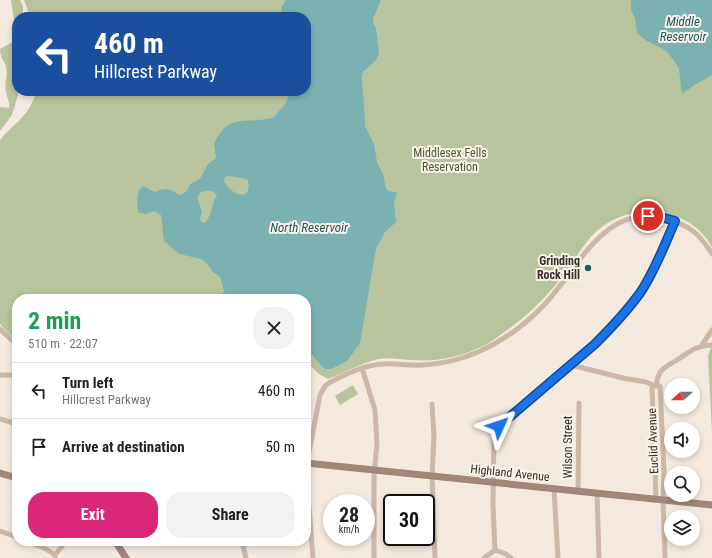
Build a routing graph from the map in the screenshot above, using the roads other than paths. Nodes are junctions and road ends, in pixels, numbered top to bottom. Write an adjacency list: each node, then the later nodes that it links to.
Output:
1 (675, 221): 2 (street); 8 (street); 9 (street)
2 (712, 254)
3 (0, 329): 5 (street)
4 (712, 330): 6 (street)
5 (12, 340)
6 (702, 345): 7 (street, Euclid Avenue); 12 (street, Euclid Avenue)
7 (712, 345)
8 (571, 365): 12 (street); 23 (street)
9 (362, 368): 17 (street); 19 (street)
10 (0, 375): 11 (street)
11 (12, 375)
12 (656, 386): 27 (street, Euclid Avenue); 27 (street, Euclid Avenue)
13 (579, 403): 25 (street, Wilson Street)
14 (432, 404): 21 (street)
15 (0, 419): 16 (street)
16 (12, 423)
17 (311, 442)
18 (311, 463): 19 (main road, Highland Avenue)
19 (375, 470): 21 (main road, Highland Avenue); 41 (street)
20 (0, 473): 22 (main road)
21 (432, 476): 23 (main road, Highland Avenue); 42 (street)
22 (12, 477)
23 (493, 483): 24 (main road, Highland Avenue); 36 (street)
24 (554, 489): 25 (main road, Highland Avenue); 45 (street)
25 (578, 491): 26 (main road, Highland Avenue)
26 (597, 493): 27 (main road, Highland Avenue); 46 (street)
27 (660, 500): 28 (main road, Highland Avenue); 47 (street)
28 (712, 506)
29 (311, 525): 40 (street)
30 (0, 531): 31 (street)
31 (12, 535)
32 (39, 546): 37 (street)
33 (63, 546): 37 (street)
34 (118, 546): 38 (main road)
35 (243, 546): 39 (street)
36 (495, 550): 43 (street); 44 (street)
37 (55, 557)
38 (126, 558)
39 (246, 558)
40 (314, 558)
41 (374, 558)
42 (435, 558)
43 (484, 558)
44 (511, 558)
45 (558, 558)
46 (598, 558)
47 (665, 558)

